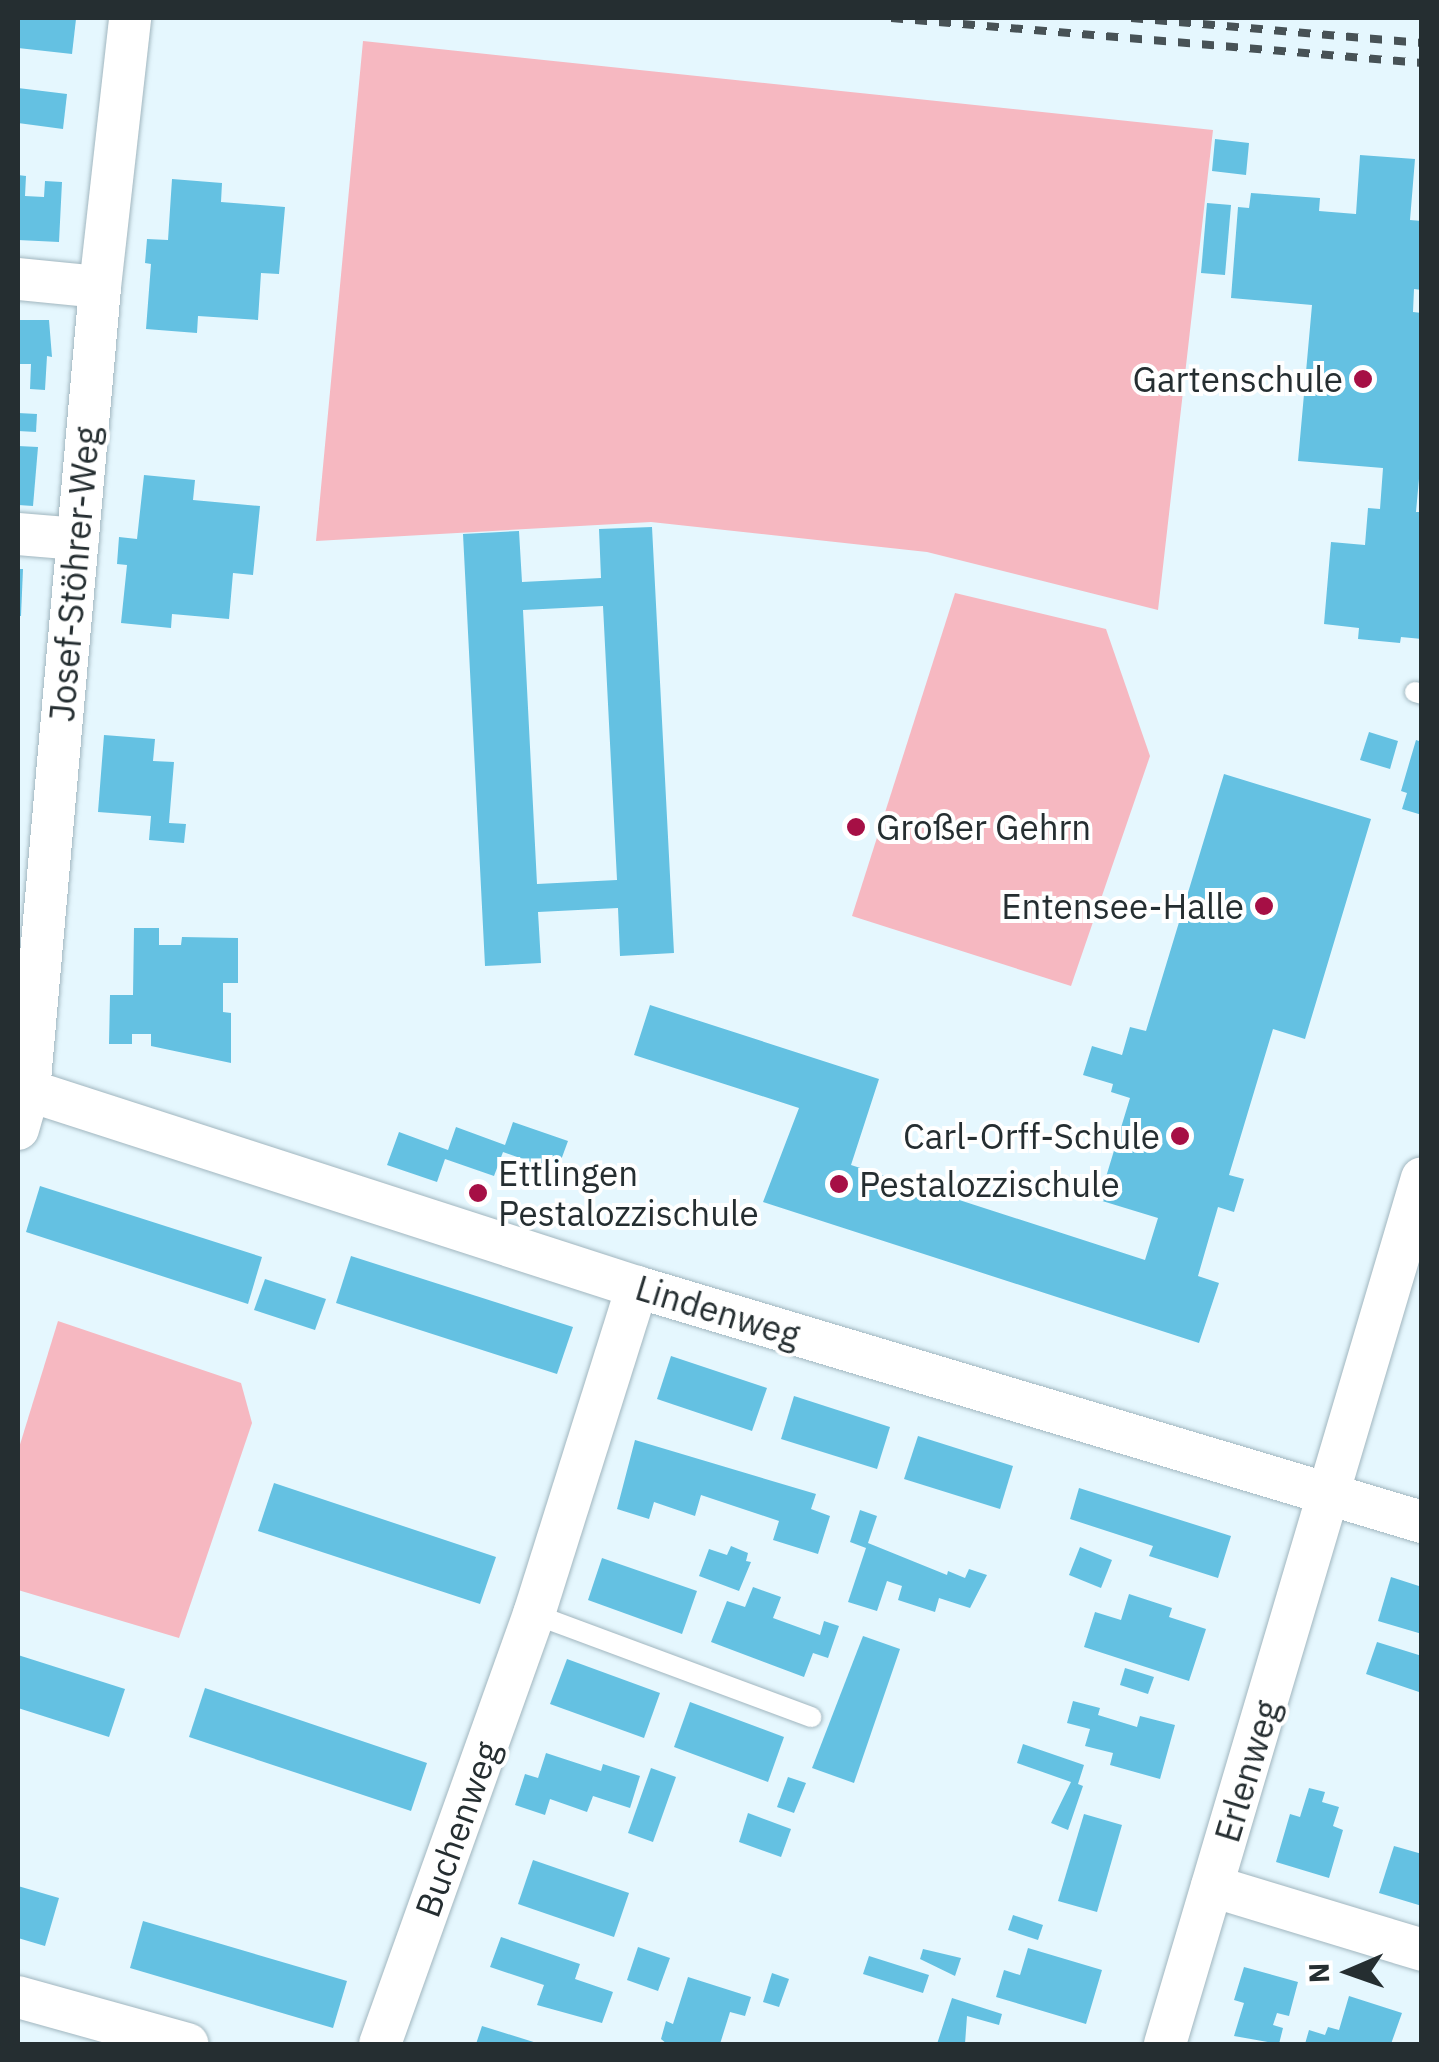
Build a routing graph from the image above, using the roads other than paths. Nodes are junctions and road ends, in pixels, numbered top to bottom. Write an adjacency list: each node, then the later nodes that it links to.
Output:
1 (130, 18): 3 (street, Josef-Stöhrer-Weg)
2 (18, 279): 3 (street)
3 (100, 287): 5 (street, Josef-Stöhrer-Weg)
4 (18, 534): 5 (street)
5 (78, 539): 6 (street, Josef-Stöhrer-Weg)
6 (21, 1102): 9 (street, Lindenweg)
7 (1422, 1178): 8 (street, Erlenweg)
8 (1412, 1244): 10 (street, Erlenweg)
9 (637, 1287): 10 (street, Lindenweg); 12 (street, Buchenweg)
10 (1330, 1498): 11 (street, Lindenweg); 14 (street, Erlenweg)
11 (1422, 1522)
12 (534, 1614): 13 (lane); 18 (street, Buchenweg)
13 (811, 1716)
14 (1212, 1886): 15 (street); 19 (street, Erlenweg)
15 (1422, 1950)
16 (18, 1997): 17 (street)
17 (188, 2044)
18 (380, 2044)
19 (1165, 2044)

